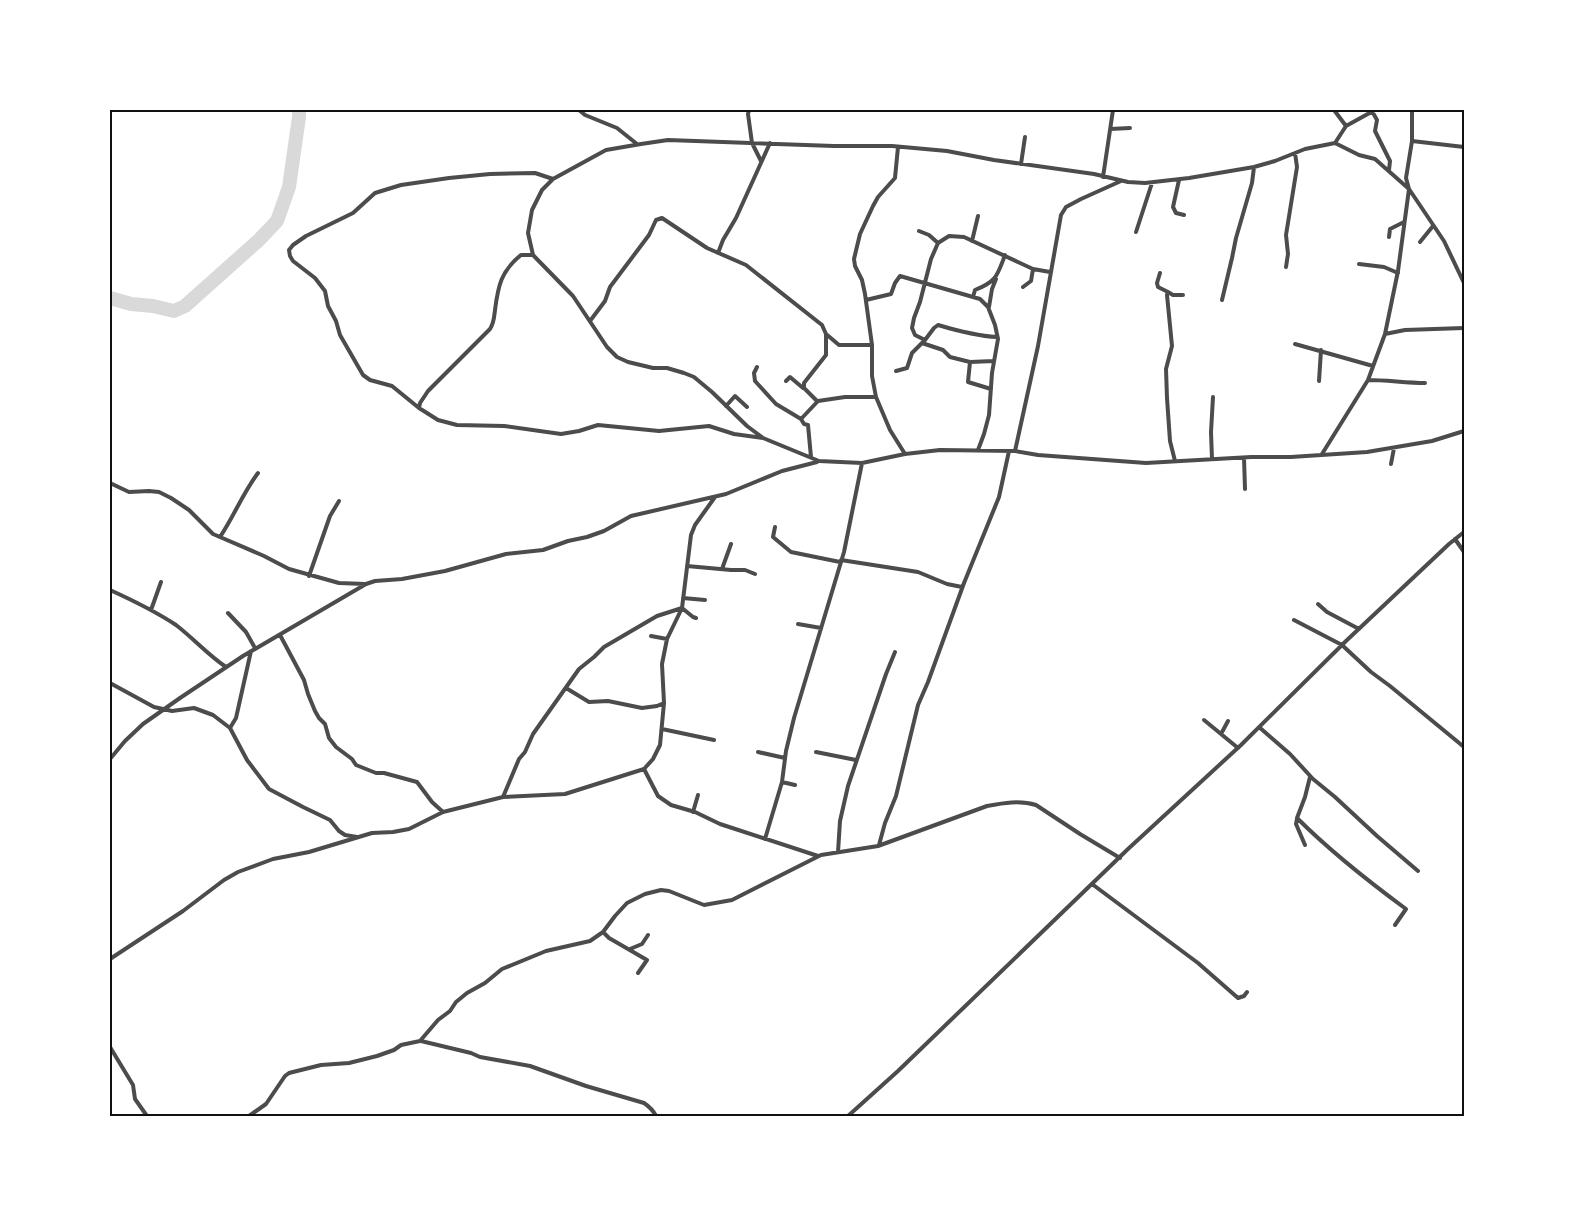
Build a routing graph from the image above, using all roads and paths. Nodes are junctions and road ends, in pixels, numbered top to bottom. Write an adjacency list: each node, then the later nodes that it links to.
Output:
1 (579, 110): 15 (street)
2 (749, 110): 12 (street)
3 (1113, 110): 9 (street)
4 (1334, 110): 7 (street)
5 (1373, 110): 7 (street); 22 (street)
6 (1412, 110): 11 (street)
7 (1346, 126): 14 (street)
8 (1130, 128): 9 (street)
9 (1110, 129): 23 (street)
10 (1025, 137): 20 (street)
11 (1412, 141): 17 (street); 28 (street)
12 (752, 142): 13 (street); 15 (street); 19 (street)
13 (770, 143): 16 (street); 19 (street)
14 (1335, 143): 18 (street); 22 (street)
15 (638, 144): 24 (street)
16 (898, 147): 20 (street); 56 (street)
17 (1464, 147)
18 (1294, 153): 21 (street); 43 (street)
19 (761, 162): 39 (street)
20 (1021, 164): 23 (street)
21 (1254, 167): 25 (street); 57 (street)
22 (1389, 171): 28 (street)
23 (1104, 177): 26 (street)
24 (553, 179): 40 (street); 84 (street)
25 (1179, 180): 27 (street); 30 (street)
26 (1122, 181): 27 (street); 45 (street)
27 (1152, 183): 34 (street)
28 (1409, 189): 31 (street); 32 (street)
29 (978, 216): 36 (street)
30 (1184, 216)
31 (1405, 222): 35 (street); 47 (street)
32 (1433, 225): 37 (street); 48 (street)
33 (919, 231): 38 (street)
34 (1136, 232)
35 (1389, 237)
36 (972, 241): 38 (street); 41 (street)
37 (1420, 242)
38 (938, 243): 50 (street)
39 (718, 253): 59 (street); 61 (street)
40 (533, 255): 59 (street); 84 (street)
41 (1005, 255): 44 (street); 49 (street)
42 (1359, 264): 47 (street)
43 (1286, 267)
44 (1033, 269): 45 (street); 52 (street)
45 (1050, 272): 90 (street)
46 (1160, 273): 53 (street)
47 (1398, 273): 62 (street)
48 (1463, 275): 51 (street)
49 (997, 276): 55 (street); 58 (street)
50 (924, 283): 55 (street); 56 (street); 64 (street)
51 (1464, 283)
52 (1023, 286)
53 (1168, 292): 54 (street); 97 (street)
54 (1183, 295)
55 (973, 297): 58 (street)
56 (866, 300): 66 (street)
57 (1222, 300)
58 (989, 309): 63 (street)
59 (590, 321): 82 (street)
60 (1464, 328): 62 (street)
61 (826, 334): 66 (street); 77 (street)
62 (1385, 334): 70 (street)
63 (997, 337): 64 (street); 68 (street)
64 (924, 341): 69 (street); 72 (street)
65 (1295, 344): 67 (street)
66 (872, 345): 79 (street)
67 (1321, 350): 70 (street); 75 (street)
68 (994, 361): 69 (street); 78 (street)
69 (970, 362): 78 (street)
70 (1373, 366): 73 (street)
71 (757, 367): 85 (street)
72 (896, 370)
73 (1368, 380): 76 (street); 92 (street)
74 (786, 381): 77 (street)
75 (1319, 381)
76 (1425, 383)
77 (804, 388): 81 (street)
78 (991, 388): 89 (street)
79 (876, 397): 81 (street); 91 (street)
80 (1213, 397): 95 (street)
81 (818, 401): 85 (street)
82 (726, 406): 83 (street); 87 (street)
83 (747, 407)
84 (419, 408): 87 (street)
85 (801, 419): 93 (street)
86 (1464, 431): 88 (street)
87 (763, 438): 93 (street)
88 (1394, 448): 92 (street); 99 (street)
89 (978, 450): 90 (street); 91 (street)
90 (1012, 451): 97 (street); 118 (street)
91 (905, 454): 98 (street)
92 (1322, 454): 94 (street)
93 (811, 458): 96 (street)
94 (1244, 458): 95 (street); 102 (street)
95 (1212, 459): 97 (street)
96 (819, 461): 98 (street); 103 (street)
97 (1175, 461)
98 (862, 463): 111 (street)
99 (1391, 464)
100 (258, 473): 107 (street)
101 (110, 483): 107 (street)
102 (1245, 489)
103 (715, 497): 112 (street); 117 (street)
104 (339, 501): 115 (street)
105 (775, 527): 111 (street)
106 (1464, 532): 108 (street)
107 (220, 537): 115 (street)
108 (1455, 539): 110 (street); 130 (street)
109 (731, 544): 113 (street)
110 (1464, 552)
111 (841, 561): 118 (street); 129 (street)
112 (687, 566): 113 (street); 120 (street)
113 (722, 569): 114 (street)
114 (755, 574)
115 (309, 576): 117 (street)
116 (161, 582): 124 (street)
117 (366, 584): 131 (street)
118 (962, 587): 168 (street)
119 (110, 590): 124 (street)
120 (683, 597): 121 (street); 123 (street)
121 (705, 600)
122 (1318, 603): 130 (street)
123 (682, 608): 126 (street); 133 (street); 139 (street)
124 (151, 610): 137 (street)
125 (228, 613): 135 (street)
126 (696, 618)
127 (1294, 620): 134 (street)
128 (798, 624): 129 (street)
129 (821, 628): 153 (street)
130 (1359, 629): 134 (street)
131 (280, 634): 135 (street); 162 (street)
132 (651, 636): 133 (street)
133 (667, 639): 140 (street)
134 (1342, 645): 144 (street); 149 (street)
135 (253, 650): 137 (street); 145 (street)
136 (895, 652): 155 (street)
137 (226, 667): 141 (street)
138 (110, 683): 141 (street)
139 (566, 688): 140 (street); 161 (street)
140 (664, 702): 146 (street)
141 (164, 710): 145 (street); 154 (street)
142 (1204, 720): 147 (street)
143 (1228, 721): 147 (street)
144 (1259, 727): 150 (street); 157 (street)
145 (230, 728): 165 (street)
146 (662, 729): 148 (street); 156 (street)
147 (1221, 734): 150 (street)
148 (714, 740)
149 (1464, 747)
150 (1238, 748): 171 (street)
151 (758, 752): 153 (street)
152 (816, 752): 155 (street)
153 (785, 758): 158 (street)
154 (110, 759)
155 (856, 760): 169 (street)
156 (644, 769): 161 (street); 163 (street)
157 (1311, 776): 164 (street); 172 (street)
158 (782, 782): 159 (street); 166 (street)
159 (795, 785)
160 (698, 795): 163 (street)
161 (503, 797): 162 (street)
162 (443, 812): 165 (street)
163 (693, 812): 166 (street)
164 (1297, 818): 167 (street); 174 (street)
165 (359, 837): 178 (street)
166 (765, 838): 170 (street)
167 (1305, 845)
168 (878, 846): 169 (street); 171 (street)
169 (838, 852): 170 (street)
170 (819, 856): 175 (street)
171 (1120, 858): 173 (street)
172 (1418, 871)
173 (1092, 884): 180 (street); 186 (street)
174 (1395, 925)
175 (603, 932): 177 (street); 181 (street)
176 (648, 935): 177 (street)
177 (629, 950): 179 (street)
178 (110, 959)
179 (638, 973)
180 (1246, 992)
181 (420, 1041): 184 (street); 185 (street)
182 (110, 1047): 183 (street)
183 (147, 1116)
184 (249, 1116)
185 (656, 1116)
186 (848, 1116)

